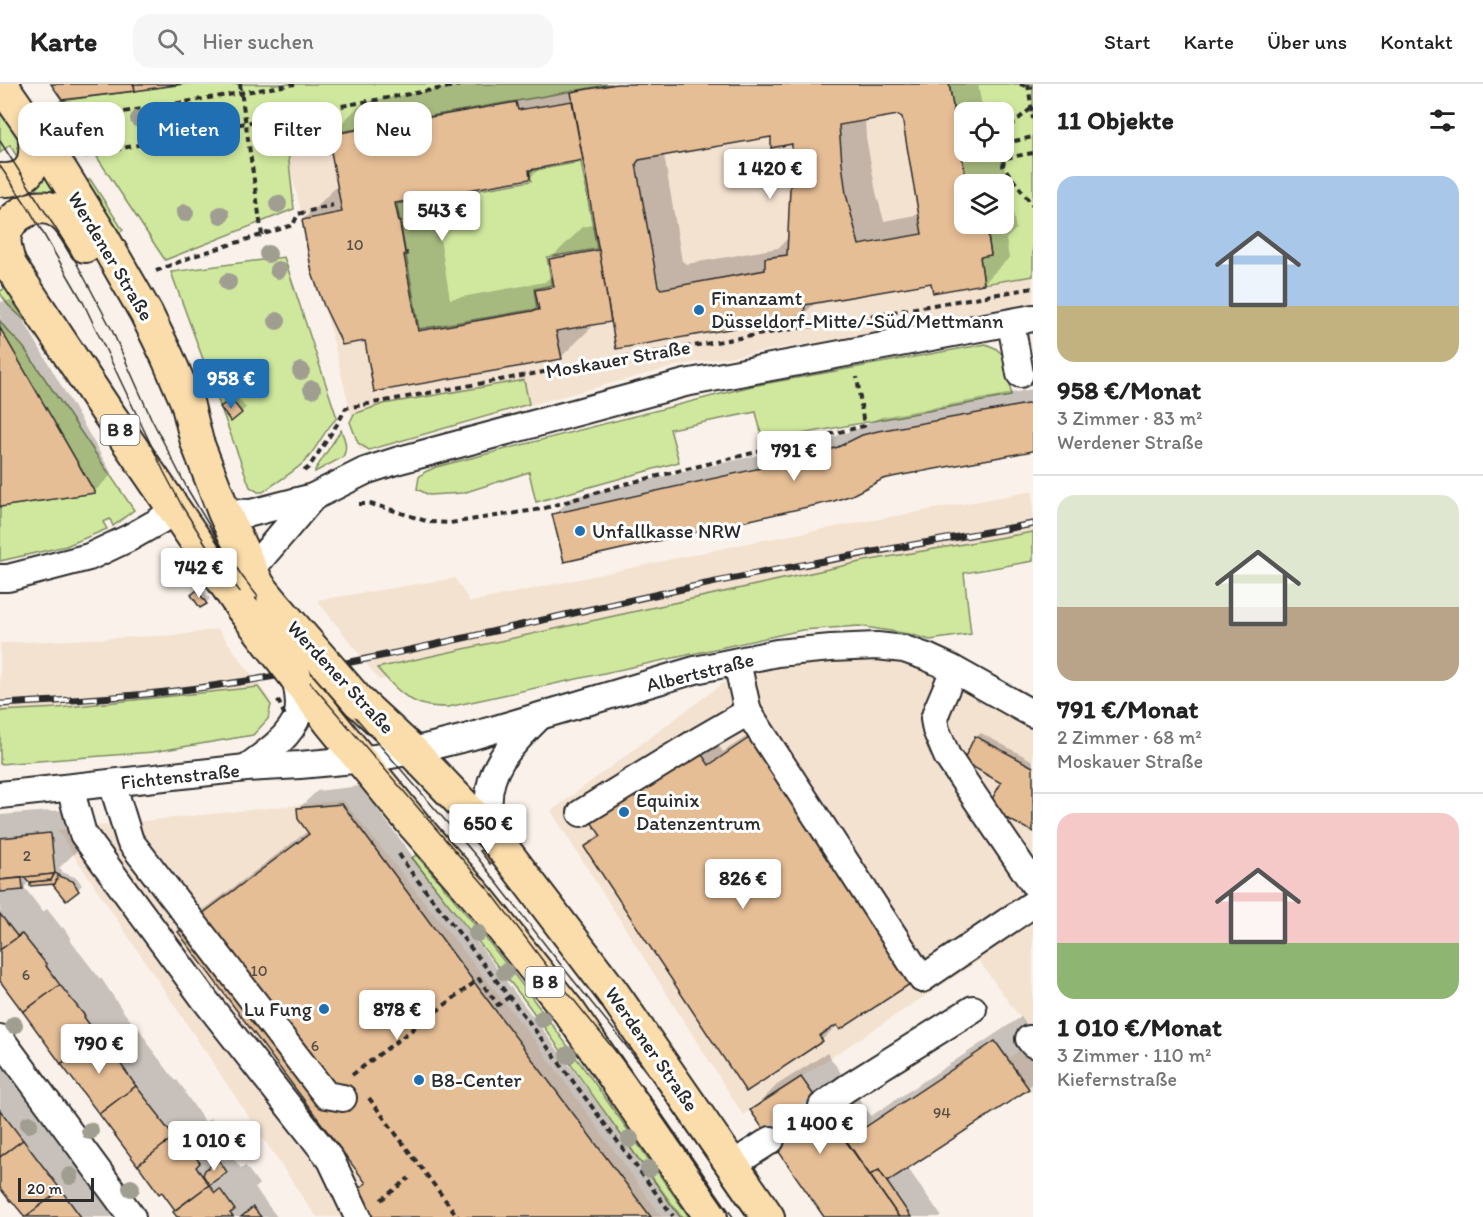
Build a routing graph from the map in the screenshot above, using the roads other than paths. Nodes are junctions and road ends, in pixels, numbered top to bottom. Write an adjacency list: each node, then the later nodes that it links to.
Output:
1 (1, 84): 2 (main road, Werdener Straße / B 8)
2 (21, 102)
3 (35, 156): 5 (main road)
4 (63, 156): 9 (main road, Werdener Straße / B 8)
5 (0, 180)
6 (5, 259): 9 (main road); 11 (main road, Werdener Straße / B 8)
7 (1022, 320): 8 (street); 10 (street, Moskauer Straße)
8 (1020, 374)
9 (196, 442): 12 (main road, Werdener Straße / B 8)
10 (313, 497): 12 (street, Moskauer Straße); 13 (street, Moskauer Straße)
11 (174, 509): 14 (street); 17 (main road, Werdener Straße / B 8, bridge)
12 (224, 512): 13 (main road, Werdener Straße / B 8)
13 (251, 570): 21 (main road, Werdener Straße / B 8, bridge)
14 (0, 578)
15 (737, 662): 16 (street, Albertstraße); 18 (street); 20 (street, Albertstraße)
16 (954, 670): 19 (street, Albertstraße); 29 (street)
17 (295, 676): 22 (main road, Werdener Straße / B 8); 23 (street)
18 (748, 711): 27 (street); 30 (street)
19 (1033, 714)
20 (539, 717): 21 (street, Albertstraße); 28 (street)
21 (412, 751): 22 (street, Albertstraße); 28 (main road, Werdener Straße / B 8)
22 (361, 759): 23 (street, Fichtenstraße); 39 (main road, Werdener Straße / B 8)
23 (246, 768): 24 (street, Fichtenstraße)
24 (112, 783): 25 (street, Fichtenstraße); 33 (street)
25 (70, 788): 26 (street, Fichtenstraße); 38 (street)
26 (0, 795)
27 (581, 813)
28 (495, 838): 36 (main road, Werdener Straße / B 8)
29 (1033, 883)
30 (1033, 904)
31 (973, 1009): 34 (street)
32 (0, 1038): 37 (street)
33 (354, 1090)
34 (822, 1106)
35 (771, 1140): 36 (street)
36 (732, 1165): 40 (main road, Werdener Straße / B 8)
37 (132, 1217)
38 (358, 1217)
39 (711, 1217)
40 (768, 1217)

